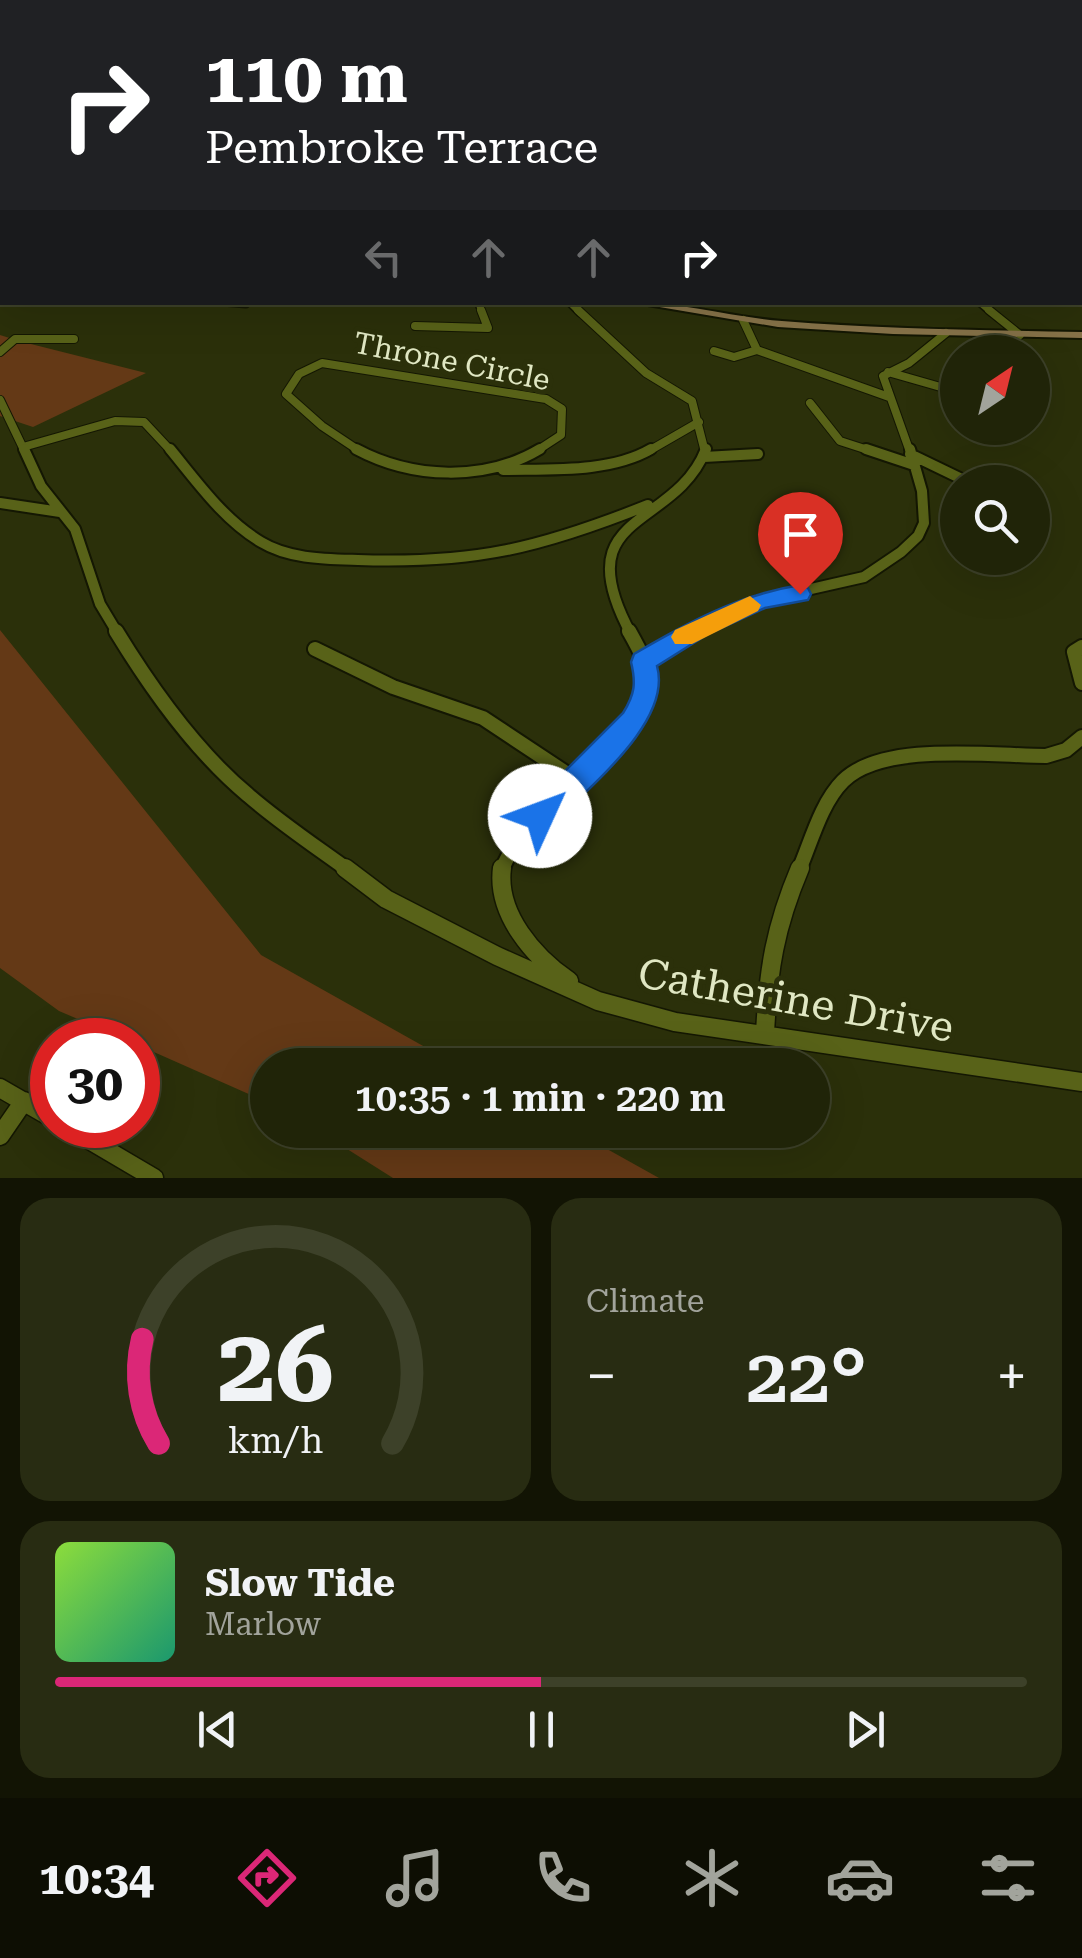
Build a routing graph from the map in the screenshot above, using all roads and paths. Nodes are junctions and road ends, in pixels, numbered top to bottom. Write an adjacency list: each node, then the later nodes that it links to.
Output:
1 (479, 305): 6 (street)
2 (572, 305): 19 (street)
3 (652, 305): 5 (main road)
4 (983, 305): 8 (street)
5 (742, 320): 7 (main road); 11 (street)
6 (415, 326)
7 (946, 333): 8 (main road); 14 (street)
8 (1020, 334): 9 (main road)
9 (1082, 336)
10 (74, 339): 13 (street)
11 (757, 350): 12 (street); 16 (street)
12 (714, 351)
13 (0, 352)
14 (888, 372): 15 (street); 16 (street)
15 (940, 387)
16 (890, 398): 23 (street)
17 (0, 400): 20 (street, Catherine Drive)
18 (810, 403): 23 (street)
19 (699, 422): 22 (street); 24 (street, Throne Circle)
20 (23, 447): 27 (street); 28 (street, Catherine Drive)
21 (758, 454): 22 (street)
22 (704, 458): 27 (street)
23 (912, 459): 25 (street); 31 (street)
24 (489, 470): 24 (street, Throne Circle)
25 (940, 470)
26 (0, 502): 28 (street)
27 (652, 503): 31 (street)
28 (60, 512): 35 (street, Catherine Drive)
29 (1082, 646): 32 (street)
30 (315, 650): 34 (street)
31 (643, 662): 34 (street)
32 (1082, 683)
33 (1082, 738): 36 (street)
34 (578, 781): 35 (street)
35 (598, 1000): 36 (street, Catherine Drive)
36 (765, 1034): 37 (street, Catherine Drive)
37 (1082, 1082)
38 (0, 1088): 39 (street)
39 (24, 1101): 40 (street); 41 (street)
40 (30, 1105)
41 (0, 1136)
42 (97, 1148): 43 (street)
43 (132, 1172): 44 (street)
44 (154, 1178)

